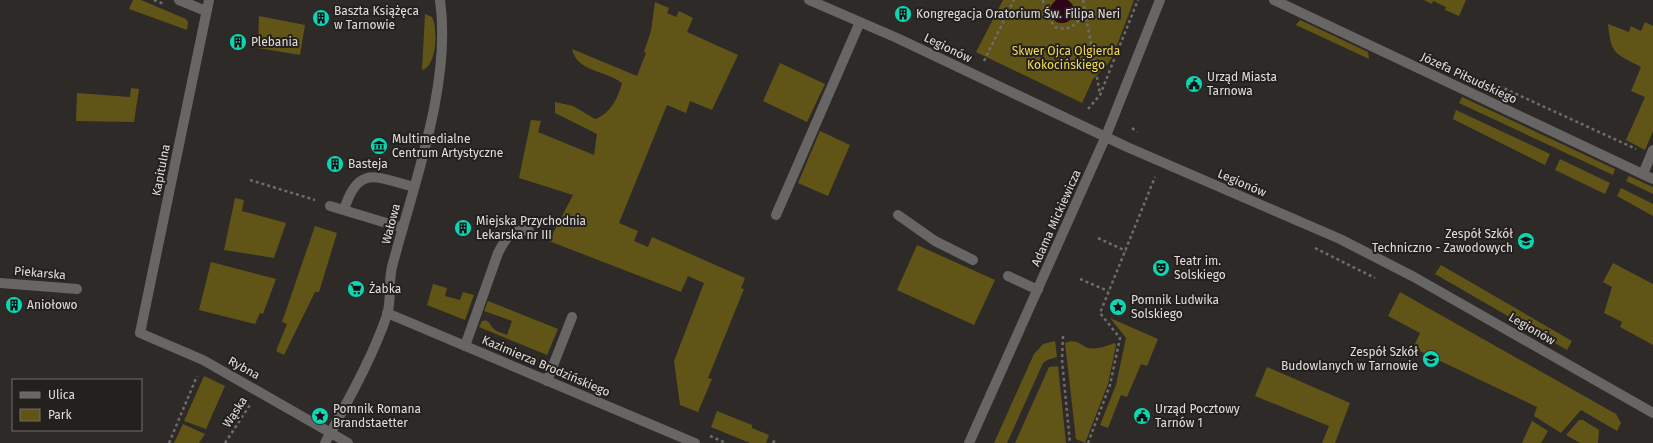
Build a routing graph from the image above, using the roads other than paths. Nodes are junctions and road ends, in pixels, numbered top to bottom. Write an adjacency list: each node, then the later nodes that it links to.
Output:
1 (178, 0): 7 (street)
2 (209, 0): 7 (street, Kapitulna)
3 (440, 0): 13 (street, Wałowa)
4 (809, 0): 8 (street, Legionów)
5 (1160, 0): 9 (street, Adama Mickiewicza)
6 (1274, 0): 11 (street, Józefa Piłsudskiego)
7 (206, 11): 27 (street, Kapitulna)
8 (860, 22): 9 (street, Legionów); 16 (street)
9 (1106, 136): 24 (street, Adama Mickiewicza); 30 (street, Legionów)
10 (1653, 150): 11 (street)
11 (1643, 174): 12 (street, Józefa Piłsudskiego)
12 (1653, 179)
13 (414, 187): 15 (street); 18 (street, Wałowa)
14 (330, 206): 15 (street)
15 (344, 210): 18 (street)
16 (776, 215)
17 (898, 215): 20 (street)
18 (403, 228): 25 (street, Wałowa)
19 (529, 230): 28 (street)
20 (973, 260)
21 (1008, 276): 24 (street)
22 (0, 283): 23 (street, Piekarska)
23 (77, 289)
24 (1038, 290): 35 (street, Adama Mickiewicza)
25 (387, 313): 28 (street, Kazimierza Brodzińskiego); 31 (street, Wałowa)
26 (572, 317): 29 (street)
27 (140, 333): 31 (street, Rybna)
28 (464, 346): 29 (street, Kazimierza Brodzińskiego)
29 (547, 380): 34 (street, Kazimierza Brodzińskiego)
30 (1653, 413)
31 (331, 433): 32 (street, Wałowa); 33 (street, Rybna)
32 (325, 443)
33 (348, 443)
34 (695, 443)
35 (969, 443)

